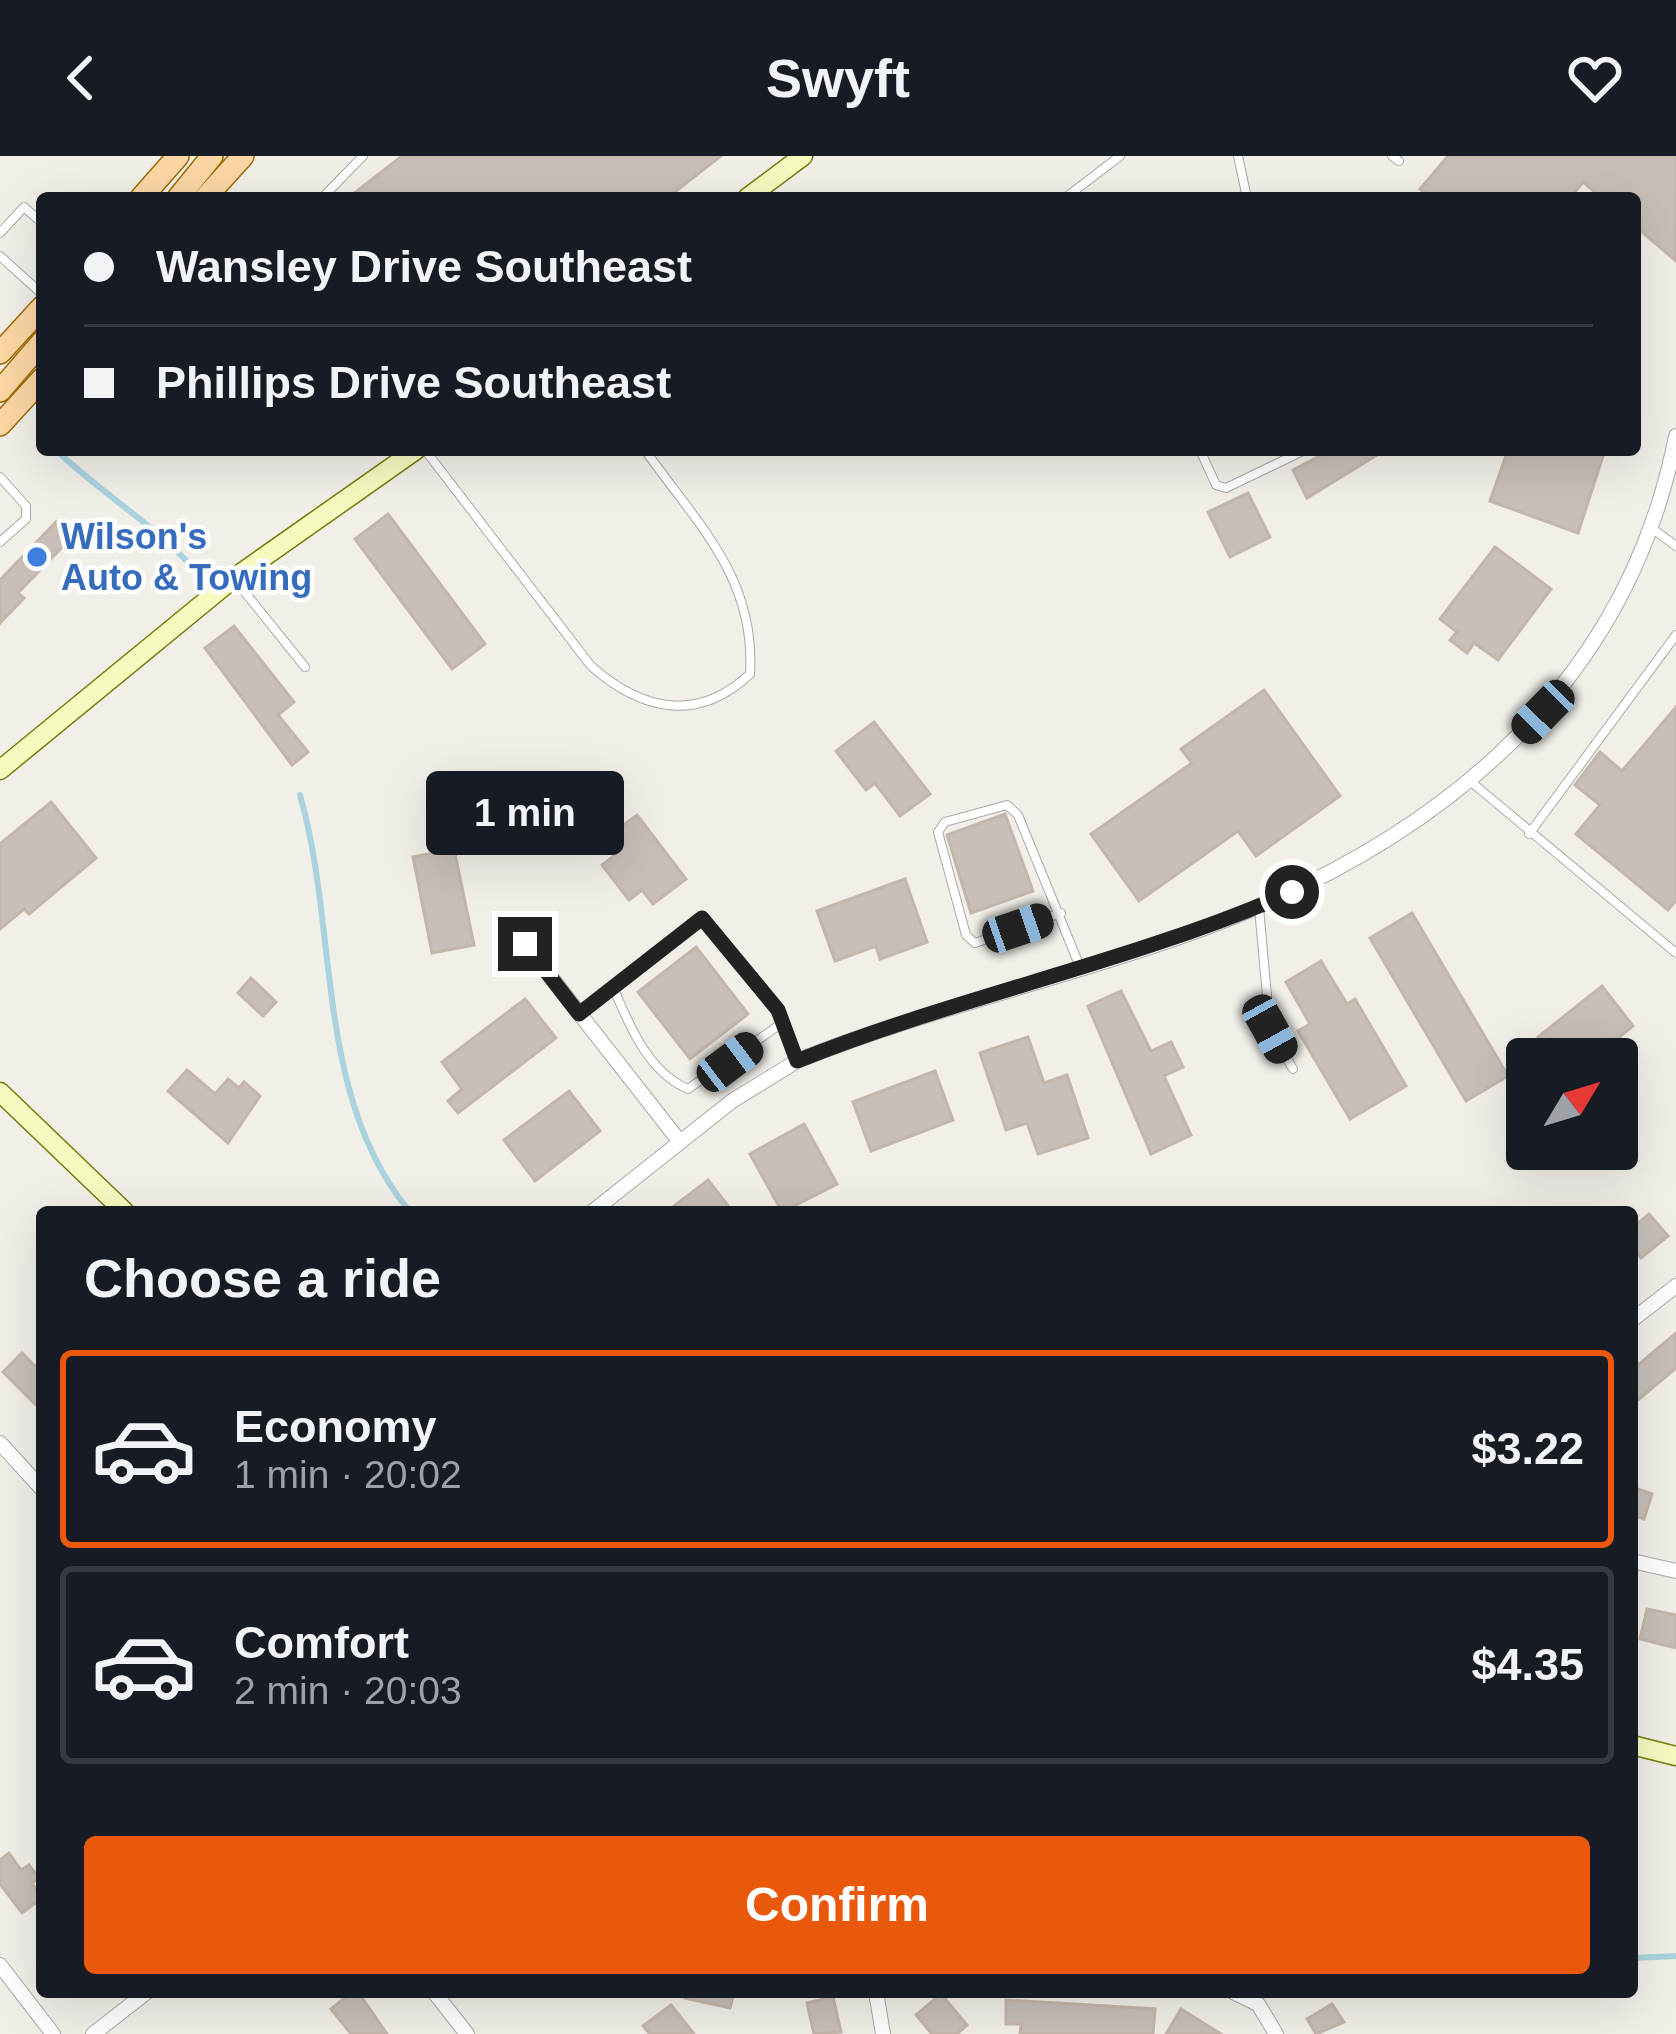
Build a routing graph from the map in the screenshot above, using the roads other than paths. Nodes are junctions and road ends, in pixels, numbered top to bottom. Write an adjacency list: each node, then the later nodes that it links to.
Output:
1 (178, 156): 8 (main road)
2 (212, 156): 9 (main road)
3 (243, 156): 10 (main road)
4 (363, 156): 11 (lane)
5 (803, 156): 12 (street)
6 (1120, 156): 13 (lane)
7 (1238, 156): 14 (lane)
8 (147, 192)
9 (183, 192)
10 (210, 192)
11 (328, 192)
12 (755, 192)
13 (1073, 192)
14 (1245, 192)
15 (36, 219): 16 (lane)
16 (0, 233)
17 (0, 256): 18 (lane)
18 (36, 289)
19 (36, 313): 20 (main road)
20 (1, 348)
21 (36, 349): 23 (main road)
22 (36, 386): 24 (main road)
23 (0, 391)
24 (0, 425)
25 (1676, 436): 32 (street)
26 (407, 456): 35 (street)
27 (430, 456): 28 (lane)
28 (649, 456)
29 (1203, 456): 30 (lane)
30 (1293, 456)
31 (0, 477): 33 (lane)
32 (1653, 529): 34 (lane); 39 (street)
33 (0, 542)
34 (1676, 546)
35 (234, 578): 37 (lane); 38 (street)
36 (1676, 635): 40 (lane)
37 (305, 667)
38 (0, 770)
39 (1470, 781): 40 (lane); 41 (street)
40 (1528, 834): 44 (lane)
41 (1259, 907): 45 (street); 50 (lane)
42 (1061, 913): 42 (lane); 45 (lane)
43 (525, 944): 47 (street)
44 (1676, 953)
45 (1080, 967): 49 (street)
46 (613, 987): 47 (lane); 48 (lane); 48 (lane)
47 (579, 1014): 52 (street)
48 (782, 1023): 49 (lane)
49 (797, 1061): 52 (street)
50 (1293, 1069)
51 (0, 1092): 53 (street)
52 (680, 1142): 54 (street)
53 (115, 1206)
54 (600, 1206)
55 (1676, 1286): 56 (street)
56 (1638, 1315)
57 (0, 1443): 58 (street)
58 (36, 1482)
59 (1638, 1563): 60 (street)
60 (1676, 1571)
61 (1638, 1746): 62 (street)
62 (1676, 1756)
63 (0, 1966): 68 (street)
64 (139, 1998): 69 (street)
65 (439, 1998): 70 (street)
66 (877, 1998): 71 (street)
67 (1246, 1998): 72 (street)
68 (53, 2034)
69 (93, 2034)
70 (467, 2034)
71 (883, 2034)
72 (1276, 2034)

